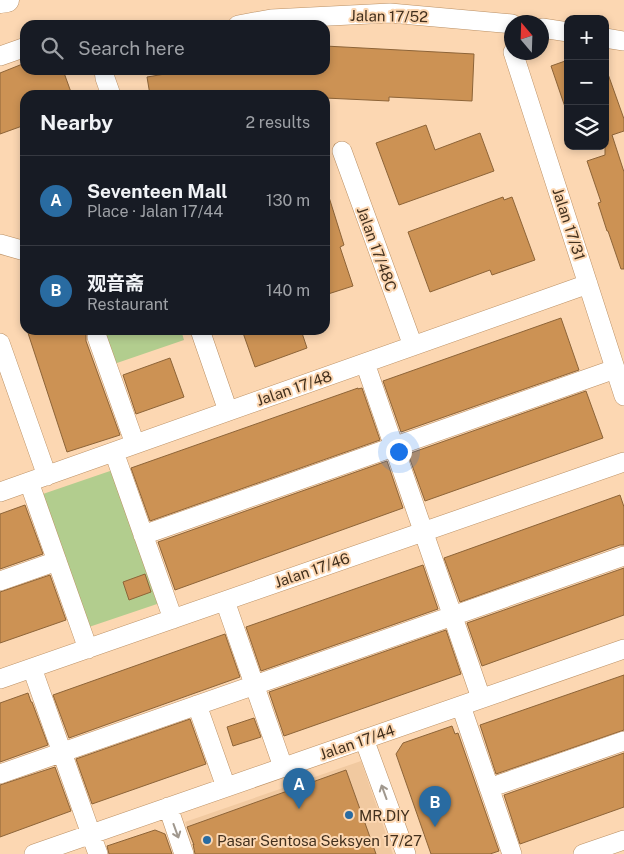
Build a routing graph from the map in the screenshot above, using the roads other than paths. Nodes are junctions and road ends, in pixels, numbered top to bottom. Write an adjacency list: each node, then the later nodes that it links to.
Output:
1 (6, 0): 2 (main road)
2 (0, 1)
3 (266, 20): 4 (street, Jalan 17/52)
4 (504, 23)
5 (549, 29): 6 (street)
6 (564, 31)
7 (609, 39): 8 (street)
8 (624, 41)
9 (20, 49): 10 (street)
10 (0, 56)
11 (516, 60): 17 (street, Jalan 17/31)
12 (105, 75): 13 (street)
13 (109, 90)
14 (342, 152): 21 (street, Jalan 17/48C)
15 (0, 244): 16 (street)
16 (20, 250)
17 (588, 284): 21 (street, Jalan 17/48); 23 (street, Jalan 17/31)
18 (202, 335): 26 (street)
19 (97, 337): 27 (street)
20 (0, 343): 24 (street)
21 (413, 346): 22 (street, Jalan 17/48)
22 (365, 363): 26 (street, Jalan 17/48); 28 (street)
23 (615, 369): 25 (street, Jalan 17/31); 28 (street)
24 (7, 386): 31 (street)
25 (624, 396)
26 (228, 411): 27 (street, Jalan 17/48)
27 (135, 444): 29 (street, Jalan 17/48)
28 (394, 446): 34 (street); 35 (street)
29 (114, 452): 31 (street, Jalan 17/48); 35 (street)
30 (624, 462): 34 (street, Jalan 17/46)
31 (47, 476): 32 (street, Jalan 17/48)
32 (29, 482): 33 (street, Jalan 17/48); 37 (street)
33 (0, 492)
34 (423, 532): 39 (street, Jalan 17/46); 40 (street)
35 (144, 535): 41 (street)
36 (624, 556): 40 (street)
37 (57, 561): 38 (street); 42 (street)
38 (0, 581)
39 (226, 601): 41 (street, Jalan 17/46); 46 (street)
40 (453, 616): 46 (street); 47 (street)
41 (173, 619): 42 (street, Jalan 17/46)
42 (88, 649): 44 (street, Jalan 17/46)
43 (624, 649): 47 (street, Jalan 17/44)
44 (32, 668): 45 (street, Jalan 17/46); 52 (street)
45 (0, 679)
46 (254, 685): 48 (street); 53 (street)
47 (482, 698): 49 (street, Jalan 17/44)
48 (197, 705): 52 (street); 55 (street)
49 (461, 706): 50 (street, Jalan 17/44); 56 (street)
50 (364, 739): 53 (street, Jalan 17/44); 63 (street, one-way to 50)
51 (624, 741): 56 (street)
52 (62, 753): 54 (street); 58 (street)
53 (283, 768): 55 (street, Jalan 17/44)
54 (0, 774)
55 (226, 787): 57 (street, Jalan 17/44)
56 (490, 788): 64 (street)
57 (168, 808): 58 (street, Jalan 17/44); 62 (street, one-way to 62)
58 (91, 834): 60 (street, Jalan 17/44); 61 (street)
59 (624, 840): 65 (street)
60 (34, 854)
61 (98, 854)
62 (184, 854)
63 (406, 854)
64 (512, 854)
65 (583, 854)

